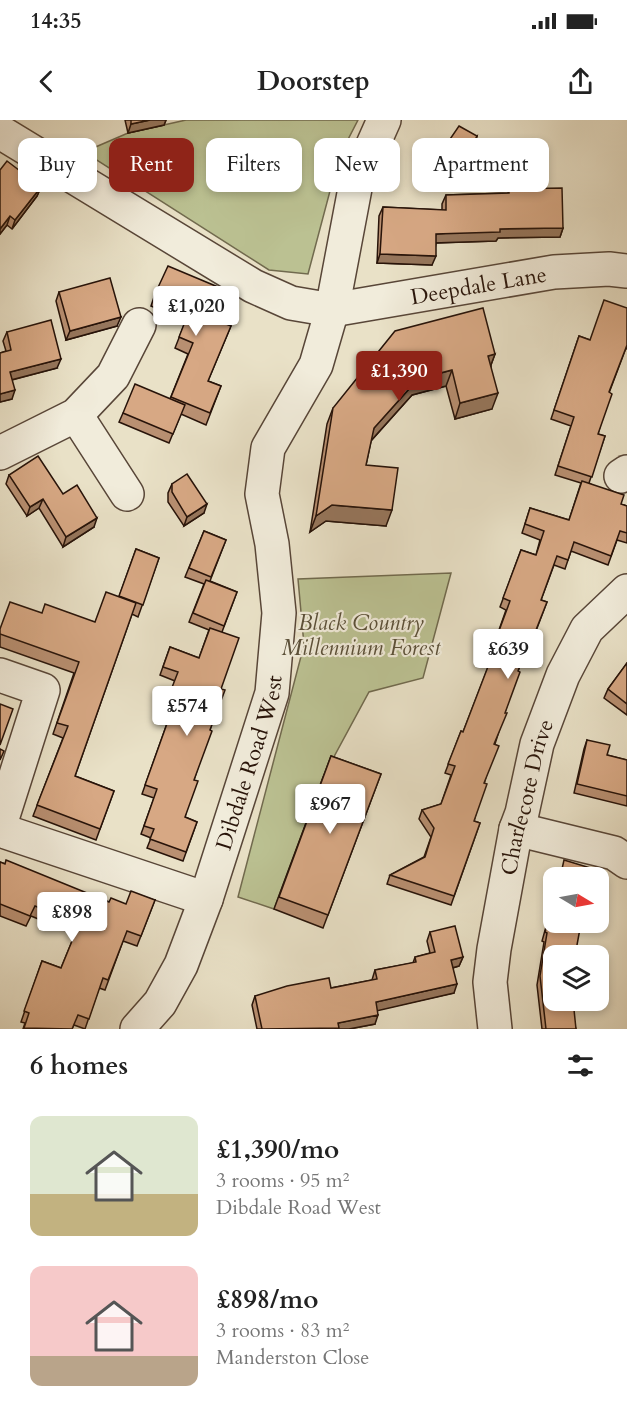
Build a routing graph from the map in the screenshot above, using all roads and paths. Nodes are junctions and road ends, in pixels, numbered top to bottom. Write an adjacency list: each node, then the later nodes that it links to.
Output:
1 (384, 120): 4 (street, Dibdale Road West)
2 (0, 132): 4 (street, Deepdale Lane)
3 (627, 271): 4 (street, Deepdale Lane)
4 (332, 310): 15 (street, Dibdale Road West)
5 (139, 325): 6 (street)
6 (76, 415): 7 (street); 8 (street)
7 (0, 453)
8 (127, 494)
9 (627, 591): 12 (street, Charlecote Drive)
10 (0, 675): 11 (street)
11 (0, 825)
12 (516, 828): 14 (street); 16 (street, Charlecote Drive)
13 (0, 830): 15 (street)
14 (627, 862)
15 (206, 899): 17 (street, Dibdale Road West)
16 (492, 1028)
17 (137, 1029)

